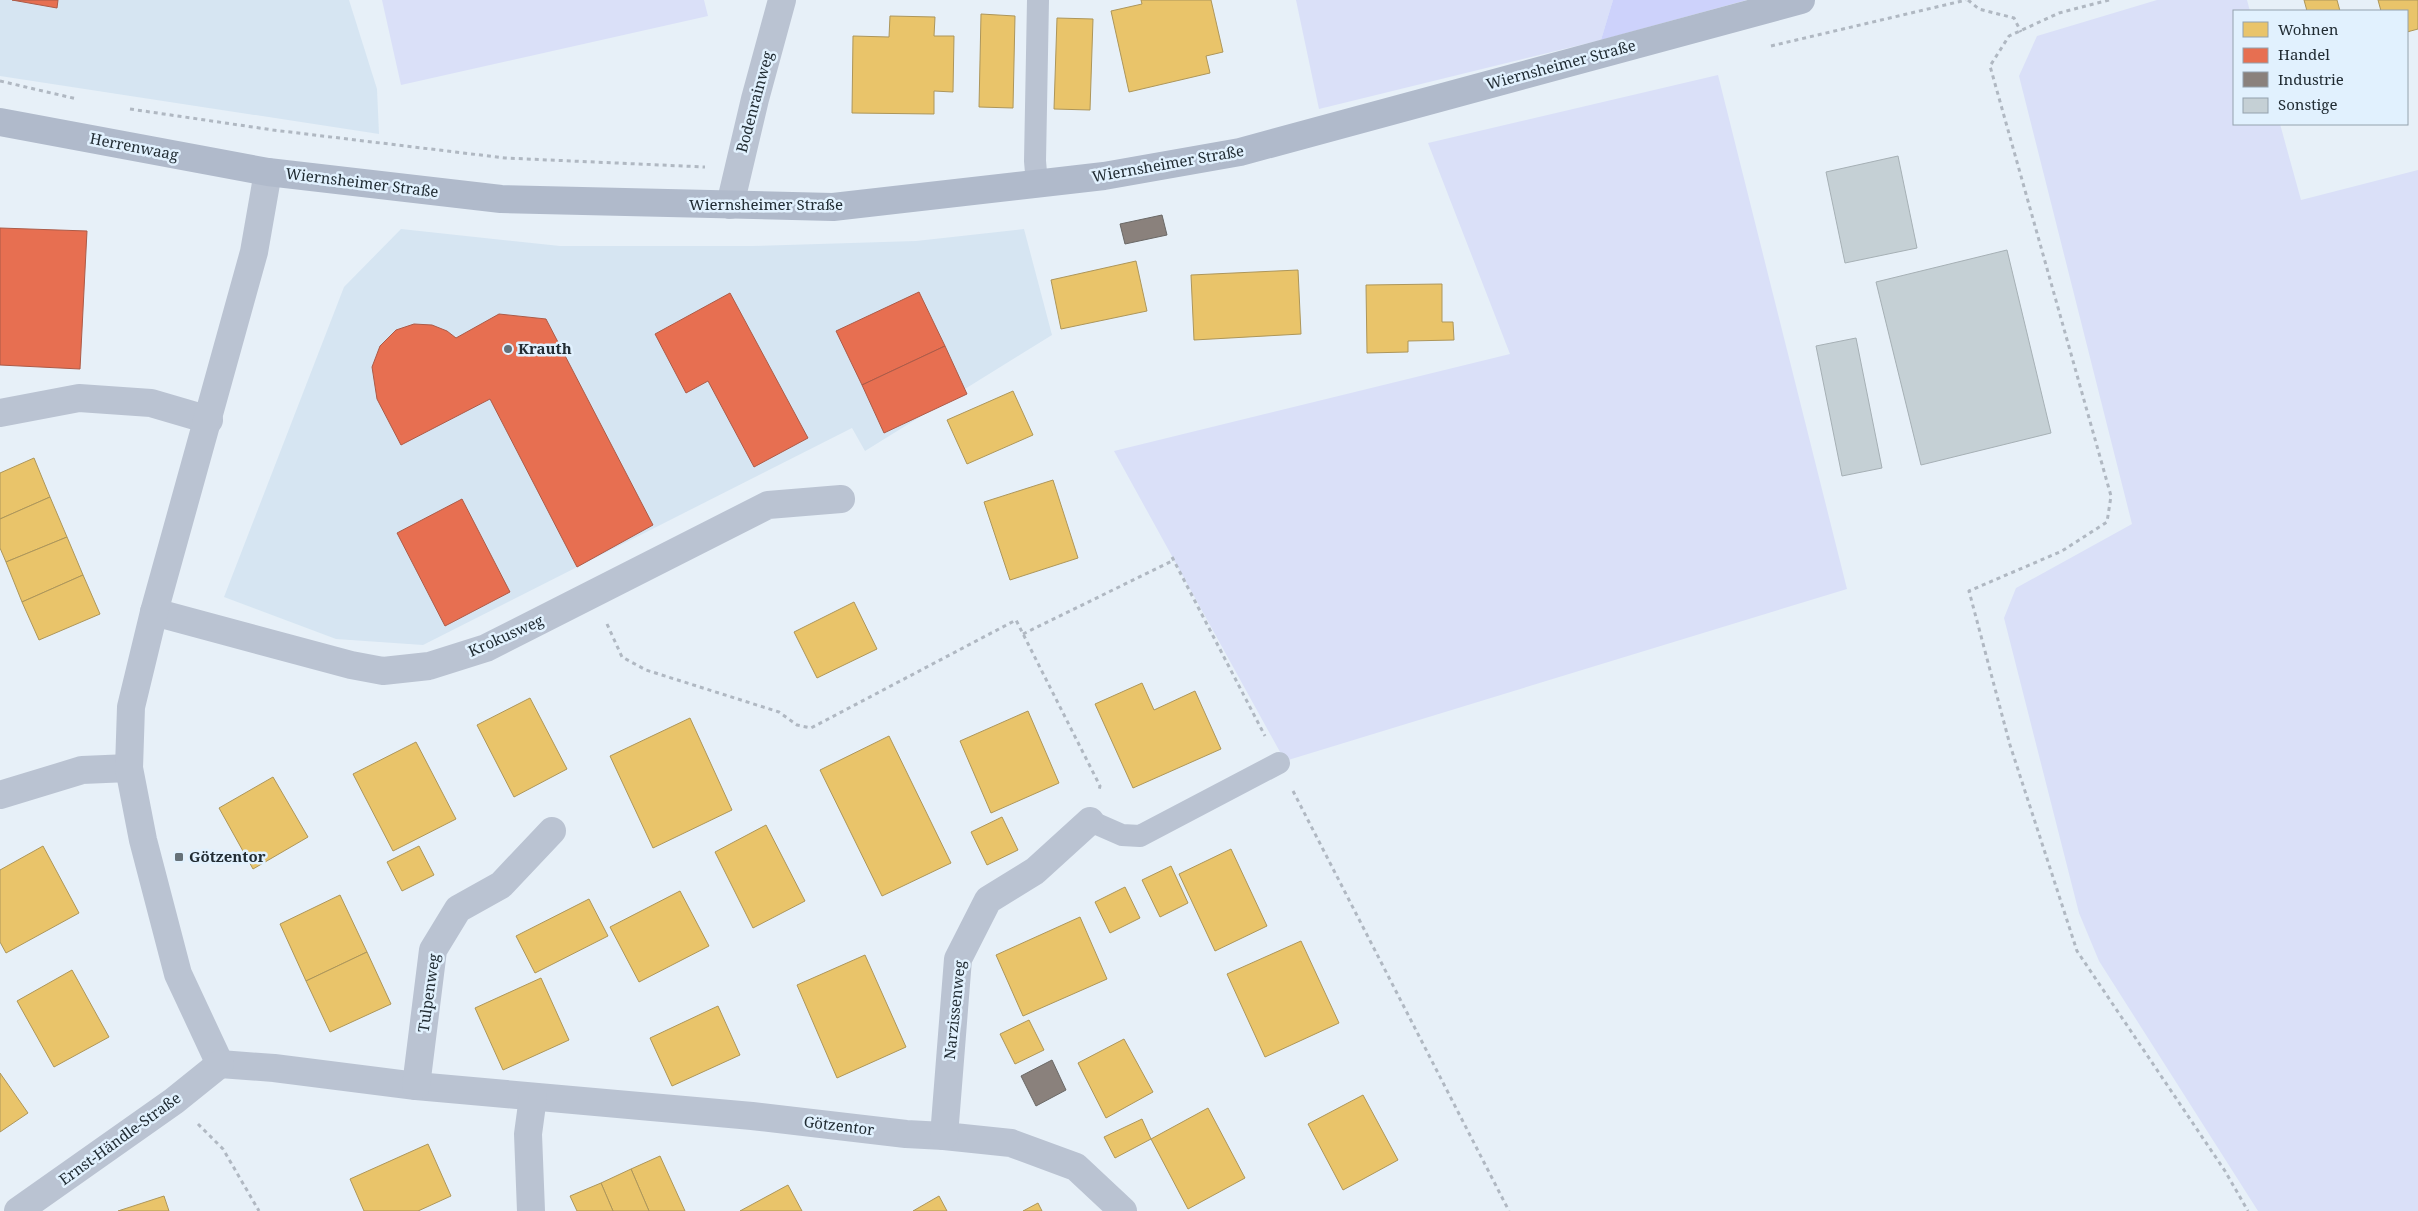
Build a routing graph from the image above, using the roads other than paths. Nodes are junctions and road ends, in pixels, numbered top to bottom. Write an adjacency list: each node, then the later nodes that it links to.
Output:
1 (782, 0): 7 (street, Bodenrainweg)
2 (1038, 0): 6 (lane)
3 (1801, 0): 6 (main road, Wiernsheimer Straße)
4 (0, 122): 5 (main road, Herrenwaag)
5 (268, 172): 7 (main road, Wiernsheimer Straße); 9 (street, Wiernsheimer Straße)
6 (1037, 184): 7 (main road, Wiernsheimer Straße)
7 (730, 206)
8 (0, 413): 9 (street)
9 (209, 420): 11 (street)
10 (841, 499): 11 (street, Krokusweg)
11 (154, 612): 13 (street)
12 (1279, 763): 15 (lane)
13 (129, 768): 14 (street); 17 (street)
14 (0, 795)
15 (1090, 821): 20 (street, Narzissenweg)
16 (552, 831): 18 (street, Tulpenweg)
17 (220, 1064): 18 (street, Götzentor); 21 (street, Ernst-Händle-Straße)
18 (416, 1086): 19 (street, Götzentor)
19 (533, 1097): 20 (street, Götzentor); 22 (street)
20 (944, 1136): 23 (street, Götzentor)
21 (30, 1208)
22 (531, 1211)
23 (1123, 1211)

